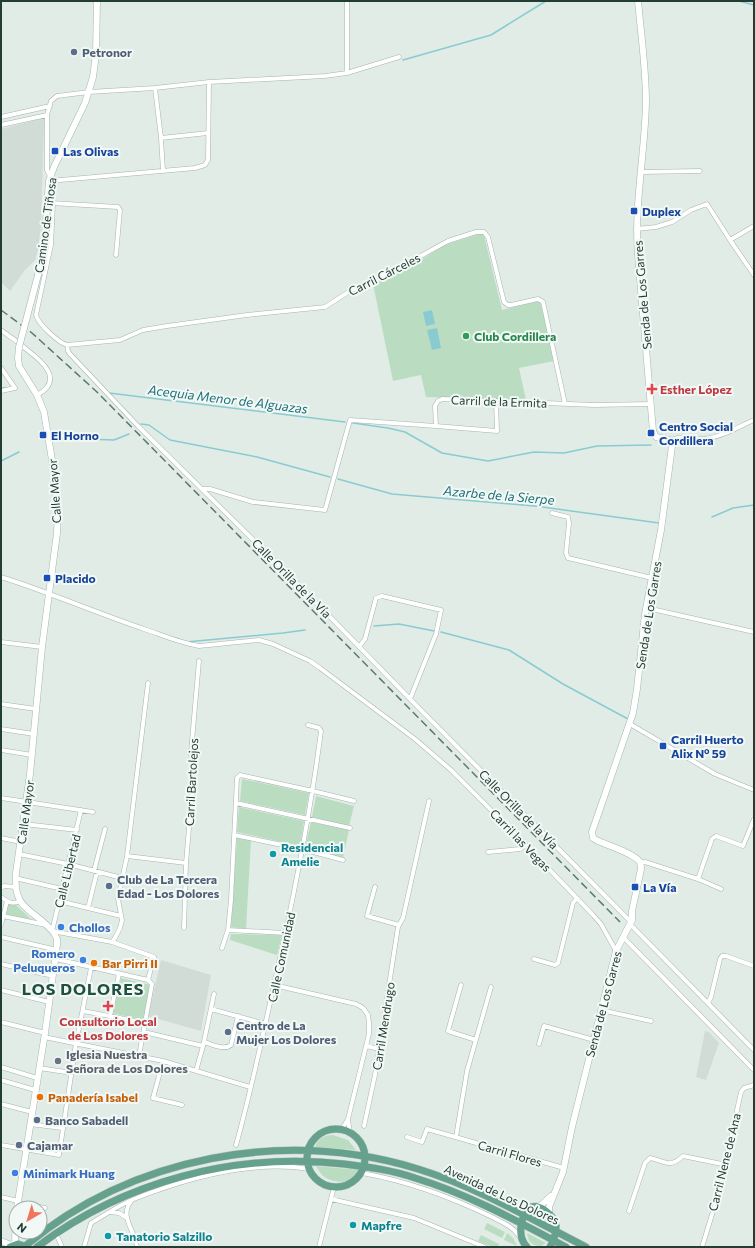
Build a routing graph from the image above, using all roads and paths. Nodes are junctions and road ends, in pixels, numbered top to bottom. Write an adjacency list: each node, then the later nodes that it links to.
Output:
1 (97, 1): 8 (street, Camino de Tiñosa)
2 (347, 1): 5 (street)
3 (638, 1): 17 (street, Senda de Los Garres)
4 (399, 57): 5 (street)
5 (347, 73): 6 (street)
6 (209, 82): 7 (street); 13 (street)
7 (155, 88): 8 (street); 14 (street)
8 (89, 92): 9 (street); 18 (street, Camino de Tiñosa)
9 (50, 106): 10 (street); 11 (street)
10 (47, 115): 12 (street); 18 (street)
11 (1, 117)
12 (1, 125)
13 (208, 134): 14 (street); 15 (street)
14 (161, 138): 15 (street)
15 (163, 171): 18 (street)
16 (700, 171): 17 (street)
17 (641, 172): 21 (street, Senda de Los Garres)
18 (50, 179): 19 (street, Camino de Tiñosa)
19 (50, 203): 23 (street); 26 (street, Calle Orilla de la Vía); 29 (street, Camino de Tiñosa, bridge)
20 (754, 226): 22 (street)
21 (636, 229): 22 (street); 32 (street, Senda de Los Garres)
22 (730, 240): 24 (street)
23 (116, 255)
24 (754, 275)
25 (1, 330): 29 (street)
26 (68, 345): 31 (street, Carril Cárceles); 36 (street, Calle Orilla de la Vía)
27 (1, 368): 28 (street)
28 (1, 391)
29 (38, 398): 40 (street, Calle Mayor)
30 (496, 401): 31 (street, Carril de la Ermita); 34 (street, Carril de la Ermita); 34 (street)
31 (565, 404): 32 (street, Carril de la Ermita)
32 (651, 404): 35 (street, Senda de Los Garres)
33 (754, 420): 35 (street)
34 (436, 426): 36 (street)
35 (671, 441): 39 (street, Senda de Los Garres)
36 (202, 489): 45 (street, Calle Orilla de la Vía)
37 (552, 513): 39 (street)
38 (1, 577): 40 (street, Carril las Vegas)
39 (652, 578): 41 (street, Senda de Los Garres)
40 (48, 594): 44 (street, Calle Mayor); 75 (street, Carril las Vegas)
41 (647, 608): 42 (street); 51 (street, Senda de Los Garres)
42 (754, 632)
43 (1, 642): 44 (street)
44 (42, 647): 50 (street, Calle Mayor)
45 (359, 647): 48 (street, Calle Orilla de la Vía); 48 (street)
46 (199, 661): 81 (street, Carril Bartolejos)
47 (148, 683): 79 (street)
48 (410, 699): 101 (street, Calle Orilla de la Vía)
49 (1, 704): 50 (street)
50 (36, 709): 54 (street, Calle Mayor)
51 (630, 724): 58 (street); 82 (street, Senda de Los Garres)
52 (308, 725): 57 (street, Calle Comunidad)
53 (1, 729): 54 (street)
54 (34, 734): 56 (street, Calle Mayor)
55 (1, 750): 56 (street)
56 (32, 755): 62 (street, Calle Mayor)
57 (313, 790): 60 (street); 63 (street); 66 (street, Calle Comunidad)
58 (754, 790)
59 (1, 798): 62 (street)
60 (354, 801)
61 (429, 801): 103 (street, Carril Mendrugo)
62 (27, 803): 64 (street); 68 (street, Calle Mayor)
63 (236, 803): 66 (street); 72 (street)
64 (81, 810): 65 (street); 71 (street, Calle Libertad)
65 (93, 812)
66 (308, 819): 69 (street); 76 (street, Calle Comunidad)
67 (754, 819): 87 (street)
68 (24, 824): 71 (street); 74 (street, Calle Mayor)
69 (350, 828)
70 (105, 829): 84 (street)
71 (77, 830): 83 (street, Calle Libertad)
72 (234, 835): 76 (street); 106 (street)
73 (1, 838): 74 (street)
74 (21, 842): 78 (street, Calle Mayor)
75 (526, 845): 77 (street); 94 (street, Carril las Vegas)
76 (302, 850): 80 (street); 108 (street, Calle Comunidad)
77 (488, 852)
78 (19, 854): 83 (street); 85 (street, Calle Mayor)
79 (127, 856): 81 (street); 86 (street)
80 (343, 860)
81 (186, 863): 105 (street, Carril Bartolejos)
82 (640, 863): 87 (street); 101 (street, Senda de Los Garres)
83 (68, 864): 84 (street); 91 (street, Calle Libertad)
84 (96, 871): 86 (street); 98 (street)
85 (15, 878): 88 (street, Calle Mayor); 91 (street)
86 (122, 878): 100 (street)
87 (698, 879): 92 (street)
88 (15, 887): 90 (street); 96 (street, Calle Mayor)
89 (375, 887): 103 (street)
90 (1, 888)
91 (62, 889): 97 (street, Calle Libertad)
92 (721, 889)
93 (1, 897): 95 (street)
94 (576, 898): 114 (street, Carril las Vegas); 116 (street)
95 (7, 901): 96 (street); 99 (street)
96 (20, 901): 104 (street, Calle Mayor)
97 (59, 901): 98 (street); 107 (street, Calle Libertad)
98 (88, 908): 100 (street)
99 (3, 916): 102 (street); 104 (street)
100 (121, 916): 111 (street)
101 (631, 923): 110 (street, Senda de Los Garres); 129 (street, Calle Orilla de la Vía)
102 (1, 925)
103 (399, 925): 147 (street, Carril Mendrugo)
104 (47, 926): 107 (street, Calle Mayor)
105 (184, 928)
106 (228, 930): 108 (street); 112 (street)
107 (52, 931): 111 (street); 113 (street, Calle Mayor)
108 (286, 933): 124 (street, Calle Comunidad)
109 (1, 937): 113 (street)
110 (623, 937): 114 (street, Senda de Los Garres); 153 (street)
111 (112, 942): 122 (street)
112 (222, 948)
113 (57, 950): 115 (street, Calle Mayor)
114 (616, 952): 131 (street, Senda de Los Garres)
115 (56, 959): 119 (street); 121 (street, Calle Mayor)
116 (534, 959)
117 (1, 964): 121 (street)
118 (754, 966): 129 (street)
119 (91, 968): 120 (street); 132 (street)
120 (119, 974): 122 (street); 133 (street)
121 (53, 976): 128 (street, Calle Mayor)
122 (148, 980): 137 (street)
123 (461, 984): 141 (street)
124 (274, 985): 138 (street, Calle Comunidad); 146 (street)
125 (491, 987): 141 (street)
126 (1, 990): 128 (street)
127 (214, 994): 130 (street)
128 (49, 1002): 140 (street, Calle Mayor)
129 (708, 1003): 148 (street, Calle Orilla de la Vía)
130 (211, 1009): 134 (street); 144 (street)
131 (601, 1010): 136 (street); 142 (street, Senda de Los Garres)
132 (83, 1011): 133 (street); 143 (street)
133 (110, 1016): 137 (street)
134 (238, 1016): 138 (street); 144 (street)
135 (1, 1022): 140 (street)
136 (650, 1022)
137 (146, 1023): 139 (street)
138 (266, 1024): 159 (street, Calle Comunidad)
139 (144, 1032): 144 (street); 149 (street)
140 (44, 1035): 143 (street); 152 (street, Calle Mayor)
141 (476, 1040): 171 (street)
142 (594, 1040): 145 (street); 179 (street, Senda de Los Garres)
143 (76, 1043): 149 (street); 155 (street)
144 (204, 1044): 154 (street)
145 (539, 1044)
146 (366, 1046): 147 (street); 164 (street)
147 (379, 1049): 166 (street, Carril Mendrugo)
148 (754, 1050)
149 (139, 1056): 150 (street)
150 (163, 1061): 154 (street); 162 (street)
151 (1, 1067): 156 (street)
152 (39, 1068): 155 (street); 156 (street, Calle Mayor)
153 (754, 1070)
154 (196, 1071): 159 (street)
155 (72, 1073): 167 (street)
156 (37, 1078): 160 (street, Calle Mayor)
157 (1, 1080): 160 (street)
158 (754, 1085): 178 (street, Carril Nene de Ana)
159 (250, 1087): 173 (street, Calle Comunidad)
160 (35, 1090): 163 (street, Calle Mayor)
161 (1, 1104): 163 (street)
162 (182, 1105)
163 (32, 1112): 165 (street, Calle Mayor)
164 (348, 1119): 168 (street); 169 (street)
165 (30, 1124): 167 (street); 174 (street, Calle Mayor)
166 (364, 1126)
167 (62, 1128): 174 (street)
168 (342, 1130): 169 (main road); 175 (main road)
169 (350, 1132): 176 (main road)
170 (407, 1137): 171 (street, Carril Flores)
171 (456, 1137): 179 (street, Carril Flores)
172 (1, 1145): 174 (street)
173 (236, 1145)
174 (26, 1149): 185 (street, Calle Mayor)
175 (308, 1150): 176 (main road, Avenida de Los Dolores); 177 (main road); 198 (main road, Avenida de Los Dolores)
176 (366, 1157): 181 (main road); 191 (main road, Avenida de Los Dolores)
177 (307, 1161): 180 (main road); 181 (main road, Avenida de Los Dolores); 199 (main road, Avenida de Los Dolores)
178 (724, 1167): 188 (street); 208 (street, Carril Nene de Ana)
179 (564, 1168): 183 (street, Senda de Los Garres)
180 (309, 1169): 182 (main road); 186 (street)
181 (363, 1170): 182 (main road); 193 (main road, Avenida de Los Dolores); 196 (street)
182 (334, 1187): 184 (street)
183 (553, 1195): 187 (street); 190 (street, Senda de Los Garres)
184 (331, 1199): 203 (street); 204 (street)
185 (18, 1200)
186 (131, 1201): 189 (street); 192 (street)
187 (538, 1208): 190 (main road); 191 (main road)
188 (630, 1211)
189 (110, 1212): 192 (street); 201 (street)
190 (548, 1213): 194 (main road)
191 (524, 1215): 193 (main road); 194 (main road, Avenida de Los Dolores)
192 (126, 1218): 202 (street)
193 (521, 1224): 196 (main road); 197 (main road, Avenida de Los Dolores)
194 (555, 1232): 197 (main road); 207 (main road, Avenida de Los Dolores)
195 (58, 1238): 200 (street)
196 (521, 1239): 205 (main road)
197 (551, 1244): 206 (main road, Avenida de Los Dolores)
198 (14, 1245)
199 (37, 1247)
200 (62, 1247)
201 (84, 1247)
202 (137, 1247)
203 (319, 1247)
204 (485, 1247)
205 (527, 1247)
206 (566, 1247)
207 (586, 1247)
208 (702, 1247)

